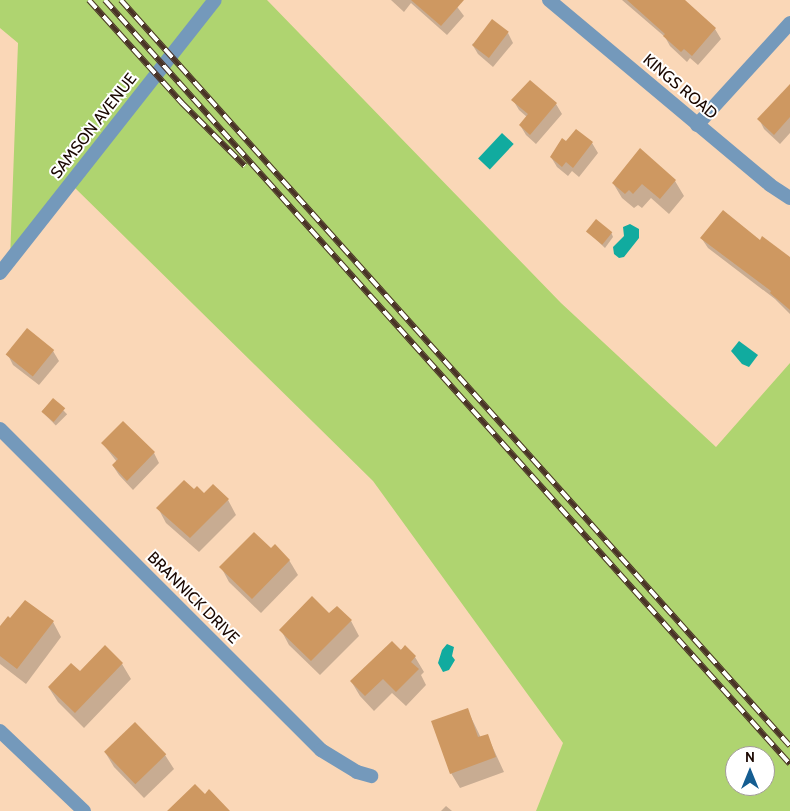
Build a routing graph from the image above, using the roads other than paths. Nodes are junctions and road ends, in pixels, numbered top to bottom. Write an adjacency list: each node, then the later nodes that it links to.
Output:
1 (215, 0): 6 (street, SAMSON AVENUE)
2 (549, 0): 4 (street, KINGS ROAD)
3 (790, 23): 4 (street)
4 (697, 124): 5 (street, KINGS ROAD)
5 (790, 198)
6 (0, 273)
7 (0, 429): 9 (street, BRANNICK DRIVE)
8 (0, 731): 10 (street)
9 (371, 776)
10 (84, 811)

